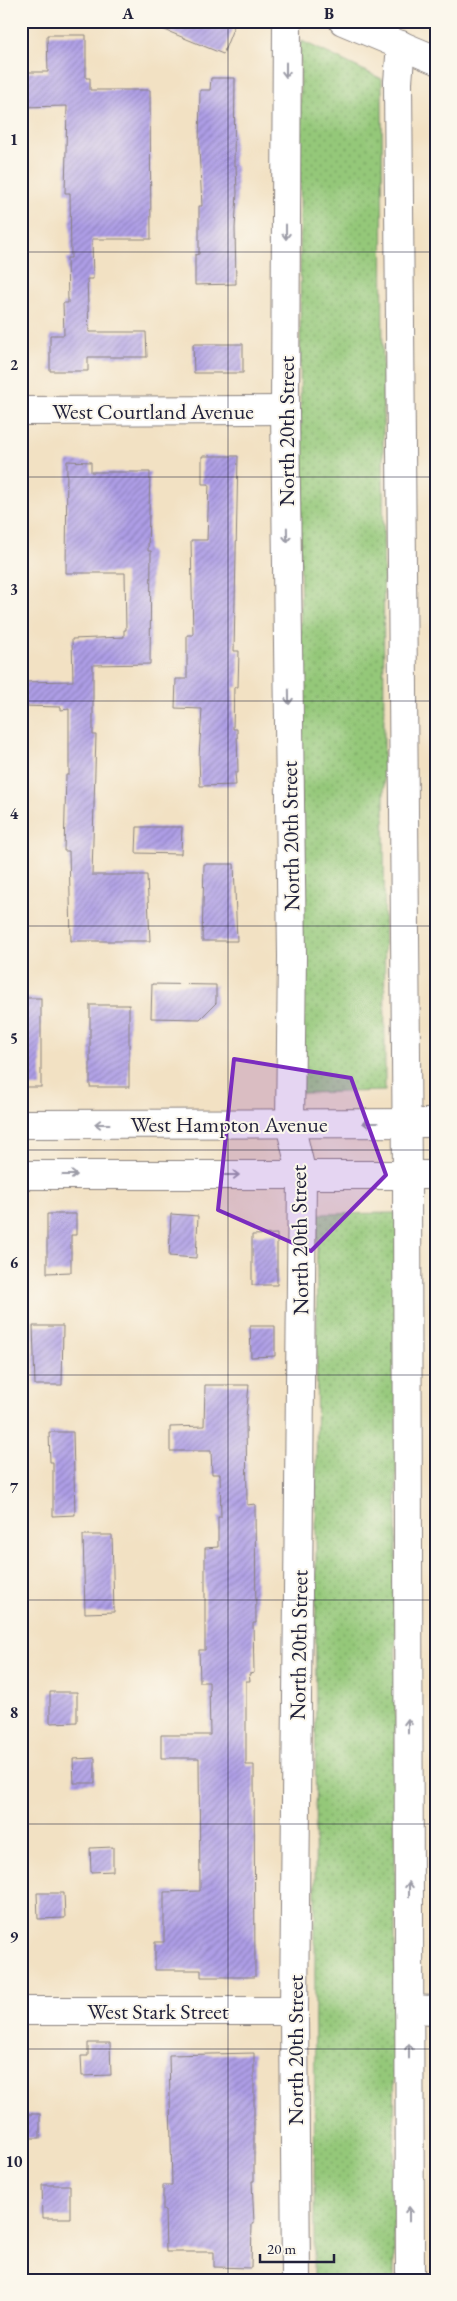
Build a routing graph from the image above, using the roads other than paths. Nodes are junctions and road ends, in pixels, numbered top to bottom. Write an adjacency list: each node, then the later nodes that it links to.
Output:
1 (286, 21): 5 (street, North 20th Street, one-way to 5)
2 (343, 21): 3 (street)
3 (400, 45): 4 (street); 7 (street)
4 (436, 60)
5 (285, 410): 6 (street, West Courtland Avenue); 10 (street, North 20th Street, one-way to 10)
6 (21, 411)
7 (406, 1123): 8 (street, West Hampton Avenue); 10 (street, West Hampton Avenue, one-way to 10); 13 (street)
8 (436, 1123)
9 (21, 1124): 10 (street, West Hampton Avenue, one-way to 9)
10 (290, 1124): 12 (street, North 20th Street)
11 (21, 1175): 12 (street, one-way to 12)
12 (302, 1175): 13 (street); 17 (street, North 20th Street)
13 (407, 1175): 14 (street); 15 (street, one-way to 13)
14 (436, 1175)
15 (409, 2009): 16 (street); 20 (street, one-way to 15)
16 (436, 2010)
17 (294, 2011): 18 (street, West Stark Street); 19 (street, North 20th Street)
18 (21, 2012)
19 (296, 2280)
20 (410, 2280)

